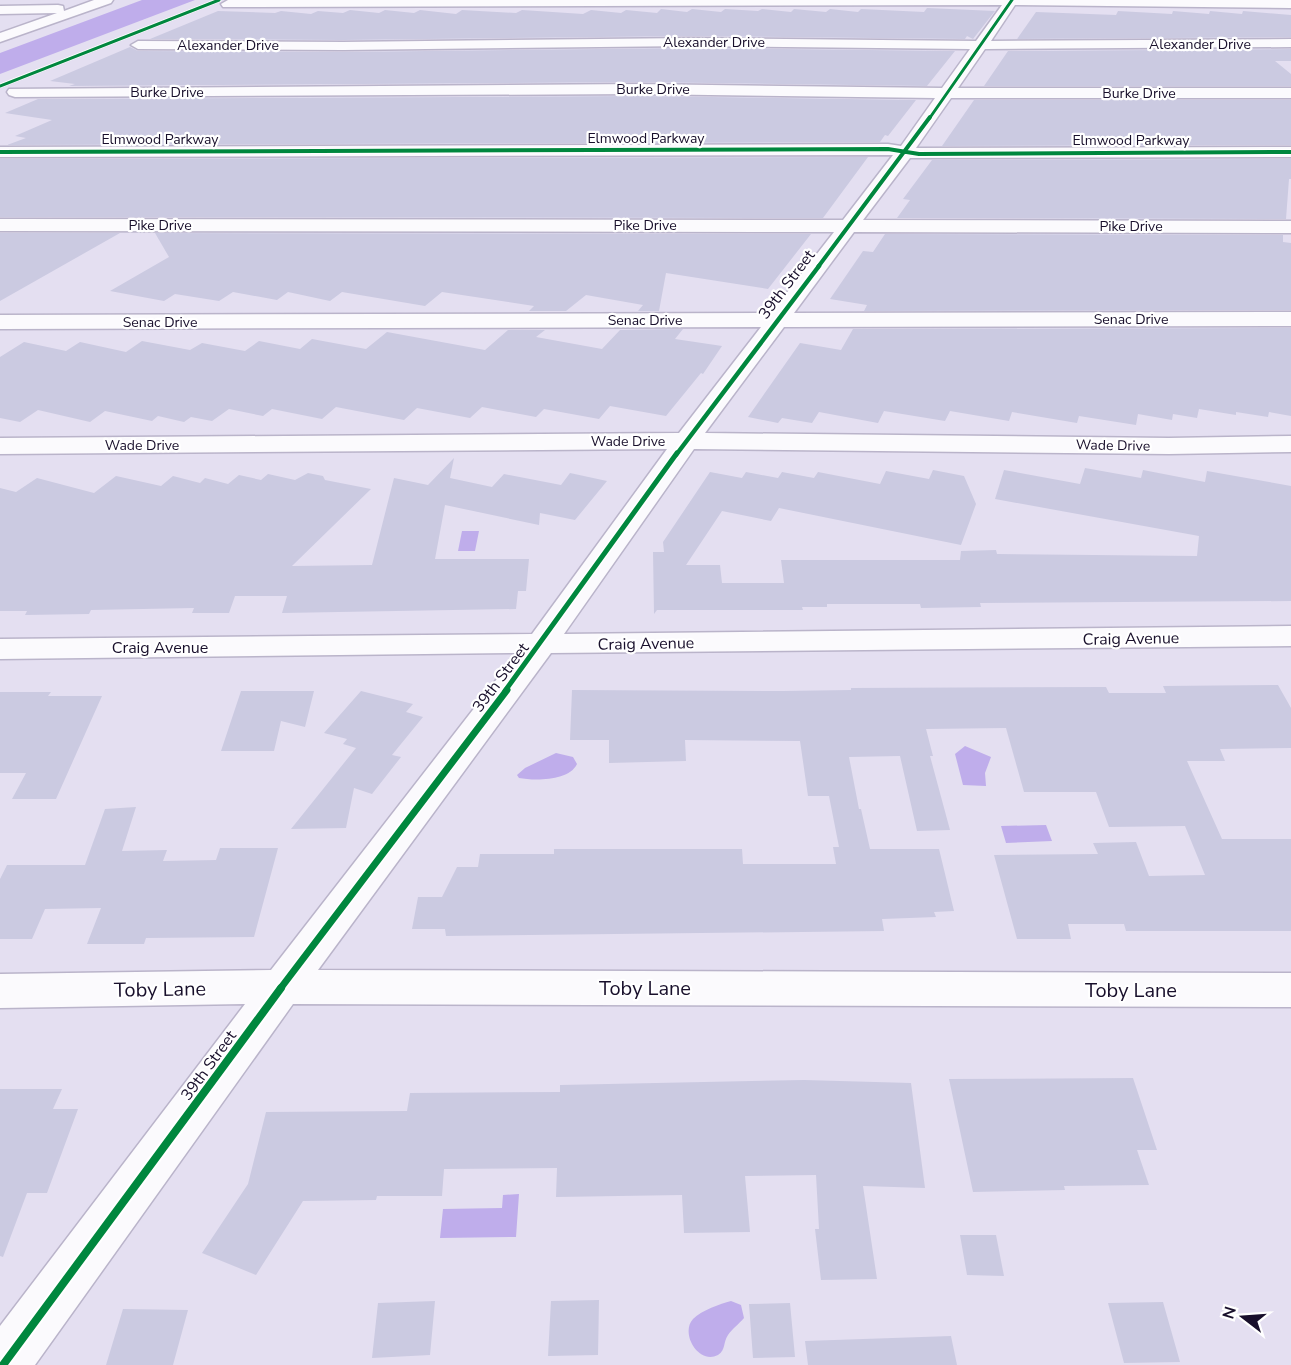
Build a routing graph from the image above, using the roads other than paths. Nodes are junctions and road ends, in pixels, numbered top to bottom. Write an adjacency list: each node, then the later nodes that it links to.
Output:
1 (106, 0): 5 (street)
2 (1012, 1): 3 (street); 4 (street); 10 (street, 39th Street)
3 (228, 4)
4 (1291, 4)
5 (81, 9): 6 (street); 7 (street)
6 (0, 10)
7 (0, 39)
8 (1291, 44): 10 (street, Alexander Drive)
9 (138, 45): 10 (street, Alexander Drive)
10 (981, 45): 12 (street, 39th Street)
11 (15, 92): 12 (street, Burke Drive)
12 (947, 93): 13 (street, Burke Drive); 15 (street, 39th Street)
13 (1291, 93)
14 (0, 152): 15 (street, Elmwood Parkway)
15 (904, 152): 16 (street, Elmwood Parkway); 18 (street, 39th Street)
16 (1291, 152)
17 (0, 225): 18 (street, Pike Drive)
18 (847, 225): 19 (street, Pike Drive); 20 (street, 39th Street)
19 (1291, 227)
20 (777, 319): 21 (street, Senac Drive); 22 (street, Senac Drive); 23 (street, 39th Street)
21 (1291, 319)
22 (0, 322)
23 (686, 441): 24 (street, Wade Drive); 25 (street, Wade Drive); 27 (street, 39th Street)
24 (1291, 444)
25 (0, 446)
26 (1291, 636): 27 (street, Craig Avenue)
27 (541, 644): 28 (street, Craig Avenue); 29 (street, 39th Street)
28 (0, 648)
29 (282, 987): 30 (street, Toby Lane); 31 (street, Toby Lane); 32 (street, 39th Street)
30 (1291, 990)
31 (0, 991)
32 (3, 1365)

